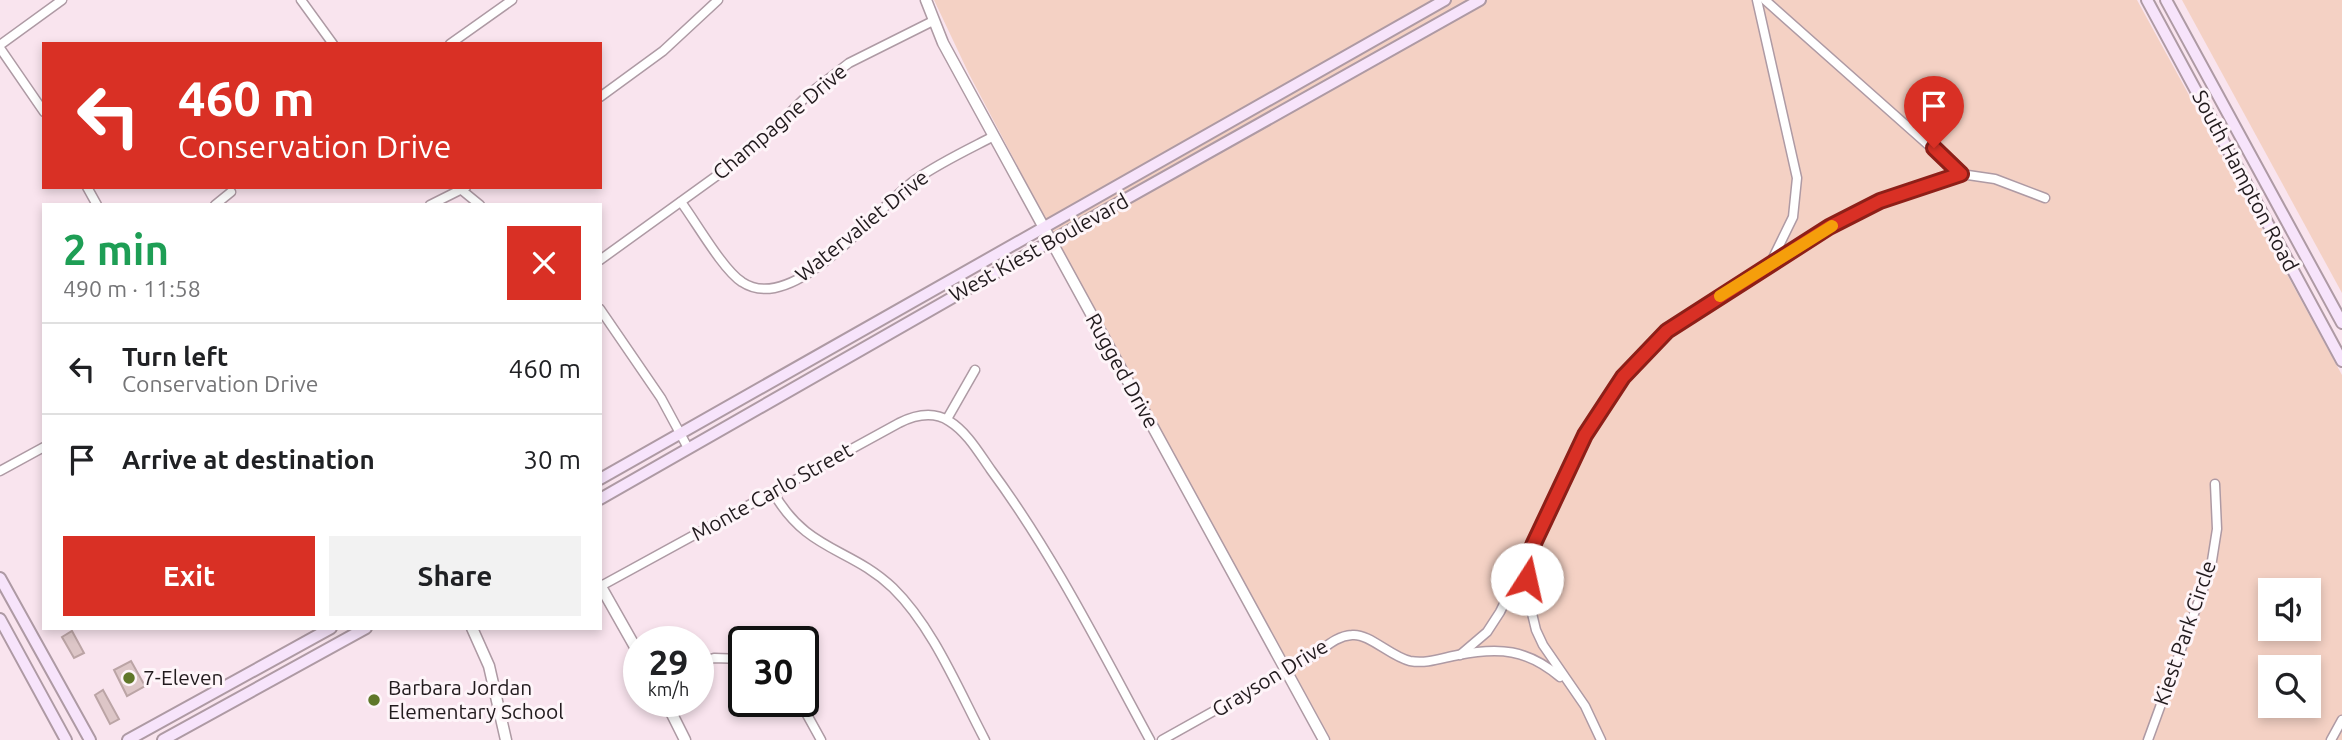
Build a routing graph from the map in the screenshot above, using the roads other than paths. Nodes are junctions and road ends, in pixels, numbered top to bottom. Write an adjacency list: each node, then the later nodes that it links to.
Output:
1 (62, 0): 15 (street)
2 (301, 0): 13 (street)
3 (512, 0): 14 (street)
4 (718, 0): 16 (street)
5 (926, 0): 12 (street, Rugged Drive)
6 (1445, 0): 29 (main road, West Kiest Boulevard)
7 (1480, 0): 31 (main road, West Kiest Boulevard)
8 (1757, 0): 33 (street)
9 (1765, 0): 19 (street)
10 (2147, 0): 30 (main road, South Hampton Road)
11 (2166, 0): 28 (main road, South Hampton Road)
12 (933, 21): 18 (street, Rugged Drive); 24 (street, Champagne Drive)
13 (332, 42)
14 (453, 42)
15 (0, 46): 17 (street)
16 (602, 96)
17 (42, 109)
18 (994, 136): 24 (street, Watervaliet Drive); 29 (street, Rugged Drive)
19 (1961, 174): 23 (street); 33 (street)
20 (459, 189): 26 (street)
21 (462, 189): 27 (street)
22 (231, 192): 25 (street)
23 (2045, 198)
24 (681, 202): 32 (street, Champagne Drive)
25 (217, 203)
26 (434, 203)
27 (478, 203)
28 (2287, 222): 30 (main road); 35 (main road, South Hampton Road)
29 (1043, 227): 31 (street, Rugged Drive); 36 (main road, West Kiest Boulevard)
30 (2271, 230): 38 (main road, South Hampton Road)
31 (1051, 241): 37 (main road, West Kiest Boulevard); 62 (street, Rugged Drive)
32 (602, 259)
33 (1770, 263): 49 (street)
34 (602, 312): 41 (street)
35 (2342, 323)
36 (859, 330): 37 (main road); 41 (main road, West Kiest Boulevard)
37 (868, 345): 43 (main road, West Kiest Boulevard)
38 (2342, 361)
39 (975, 370): 40 (street)
40 (947, 419): 47 (street, Monte Carlo Street); 76 (street)
41 (680, 432): 43 (street); 45 (main road, West Kiest Boulevard)
42 (42, 448): 44 (street)
43 (688, 448): 48 (main road, West Kiest Boulevard)
44 (0, 471)
45 (602, 478)
46 (2214, 484): 80 (street, Kiest Park Circle)
47 (773, 492): 51 (street, Monte Carlo Street); 75 (street)
48 (602, 498)
49 (1528, 556): 60 (street, Grayson Drive); 64 (street)
50 (0, 578): 58 (main road)
51 (602, 584)
52 (602, 589): 54 (street)
53 (0, 619): 59 (main road)
54 (623, 626)
55 (327, 630): 61 (main road)
56 (360, 630): 63 (main road)
57 (473, 630): 72 (street)
58 (36, 643): 59 (main road); 69 (main road)
59 (19, 652): 68 (main road)
60 (1460, 654): 62 (street, Grayson Drive); 64 (street, Grayson Drive)
61 (263, 665): 63 (main road); 70 (main road)
62 (1286, 671): 77 (street, Grayson Drive); 78 (street, Rugged Drive)
63 (272, 680): 71 (main road)
64 (1567, 684): 79 (street)
65 (674, 717): 73 (street)
66 (808, 717): 74 (street)
67 (2342, 720): 81 (street)
68 (66, 740)
69 (90, 740)
70 (128, 740)
71 (163, 740)
72 (506, 740)
73 (685, 740)
74 (821, 740)
75 (985, 740)
76 (1150, 740)
77 (1162, 740)
78 (1324, 740)
79 (1601, 740)
80 (2148, 740)
81 (2331, 740)

